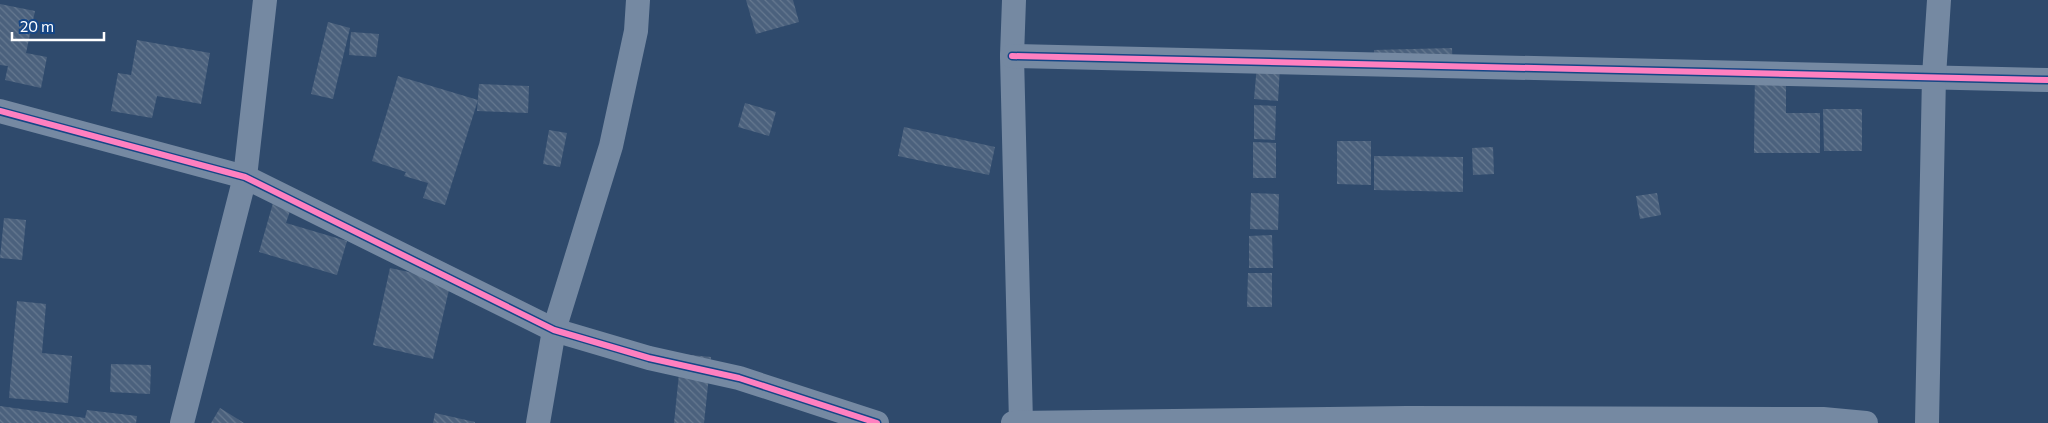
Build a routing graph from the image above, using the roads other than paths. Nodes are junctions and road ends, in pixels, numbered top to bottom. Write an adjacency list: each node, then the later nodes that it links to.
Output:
1 (265, 0): 9 (street)
2 (638, 0): 10 (street)
3 (1014, 0): 5 (street)
4 (1939, 0): 6 (street)
5 (1012, 56): 6 (street); 14 (street)
6 (1934, 76): 7 (street); 16 (street)
7 (2048, 80)
8 (0, 110): 9 (street)
9 (245, 177): 10 (street); 11 (street)
10 (554, 330): 12 (street); 13 (street)
11 (182, 423)
12 (538, 423)
13 (877, 423)
14 (1018, 423): 15 (street)
15 (1866, 423)
16 (1927, 423)

